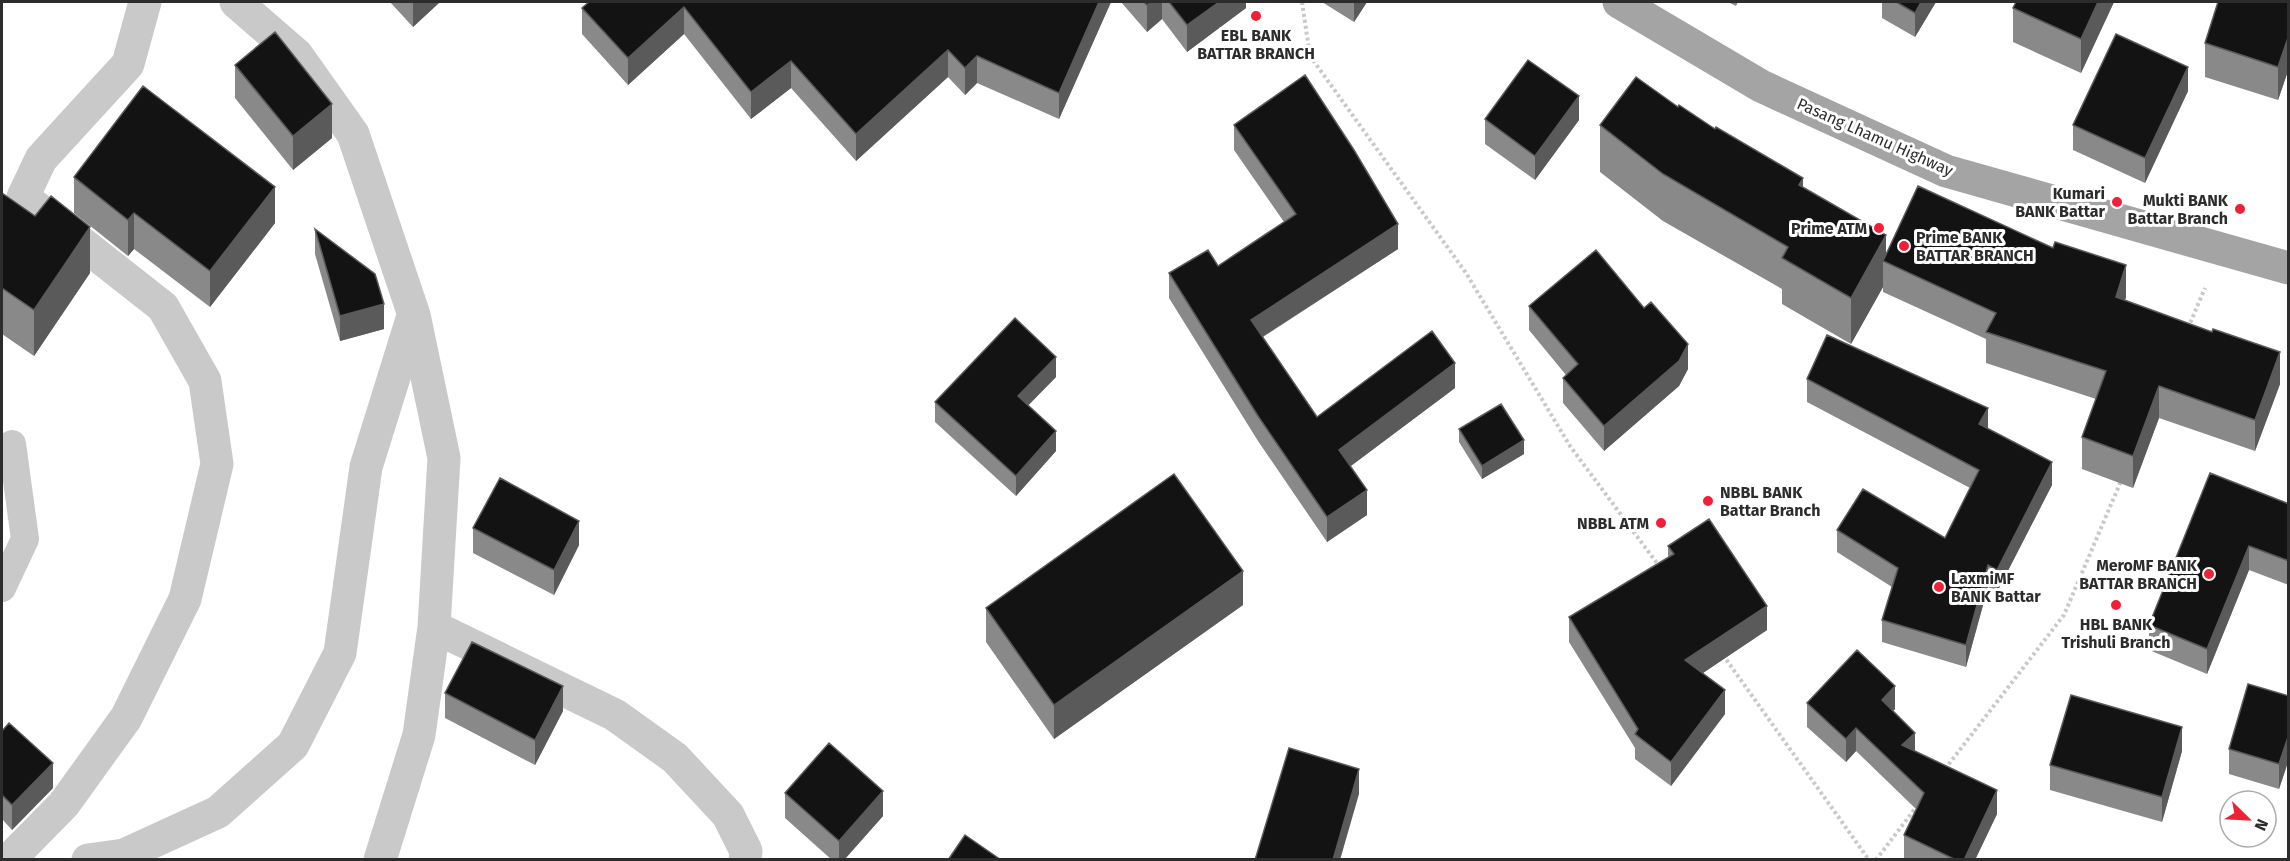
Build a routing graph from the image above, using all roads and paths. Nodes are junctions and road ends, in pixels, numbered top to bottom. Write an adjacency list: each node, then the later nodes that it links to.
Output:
1 (145, 2): 17 (street)
2 (236, 2): 7 (street)
3 (1302, 2): 11 (path)
4 (1619, 2): 5 (main road, Pasang Lhamu Highway)
5 (2222, 249): 6 (main road, Pasang Lhamu Highway); 8 (path)
6 (2289, 268)
7 (414, 315): 13 (street); 18 (street)
8 (2185, 335)
9 (12, 444): 12 (lane)
10 (2124, 475): 15 (path)
11 (1660, 568)
12 (2, 588)
13 (434, 627): 19 (street); 20 (street)
14 (1721, 653): 21 (path)
15 (1941, 775)
16 (1920, 803): 22 (path)
17 (9, 860)
18 (88, 860)
19 (380, 860)
20 (744, 860)
21 (1869, 860)
22 (1876, 860)

